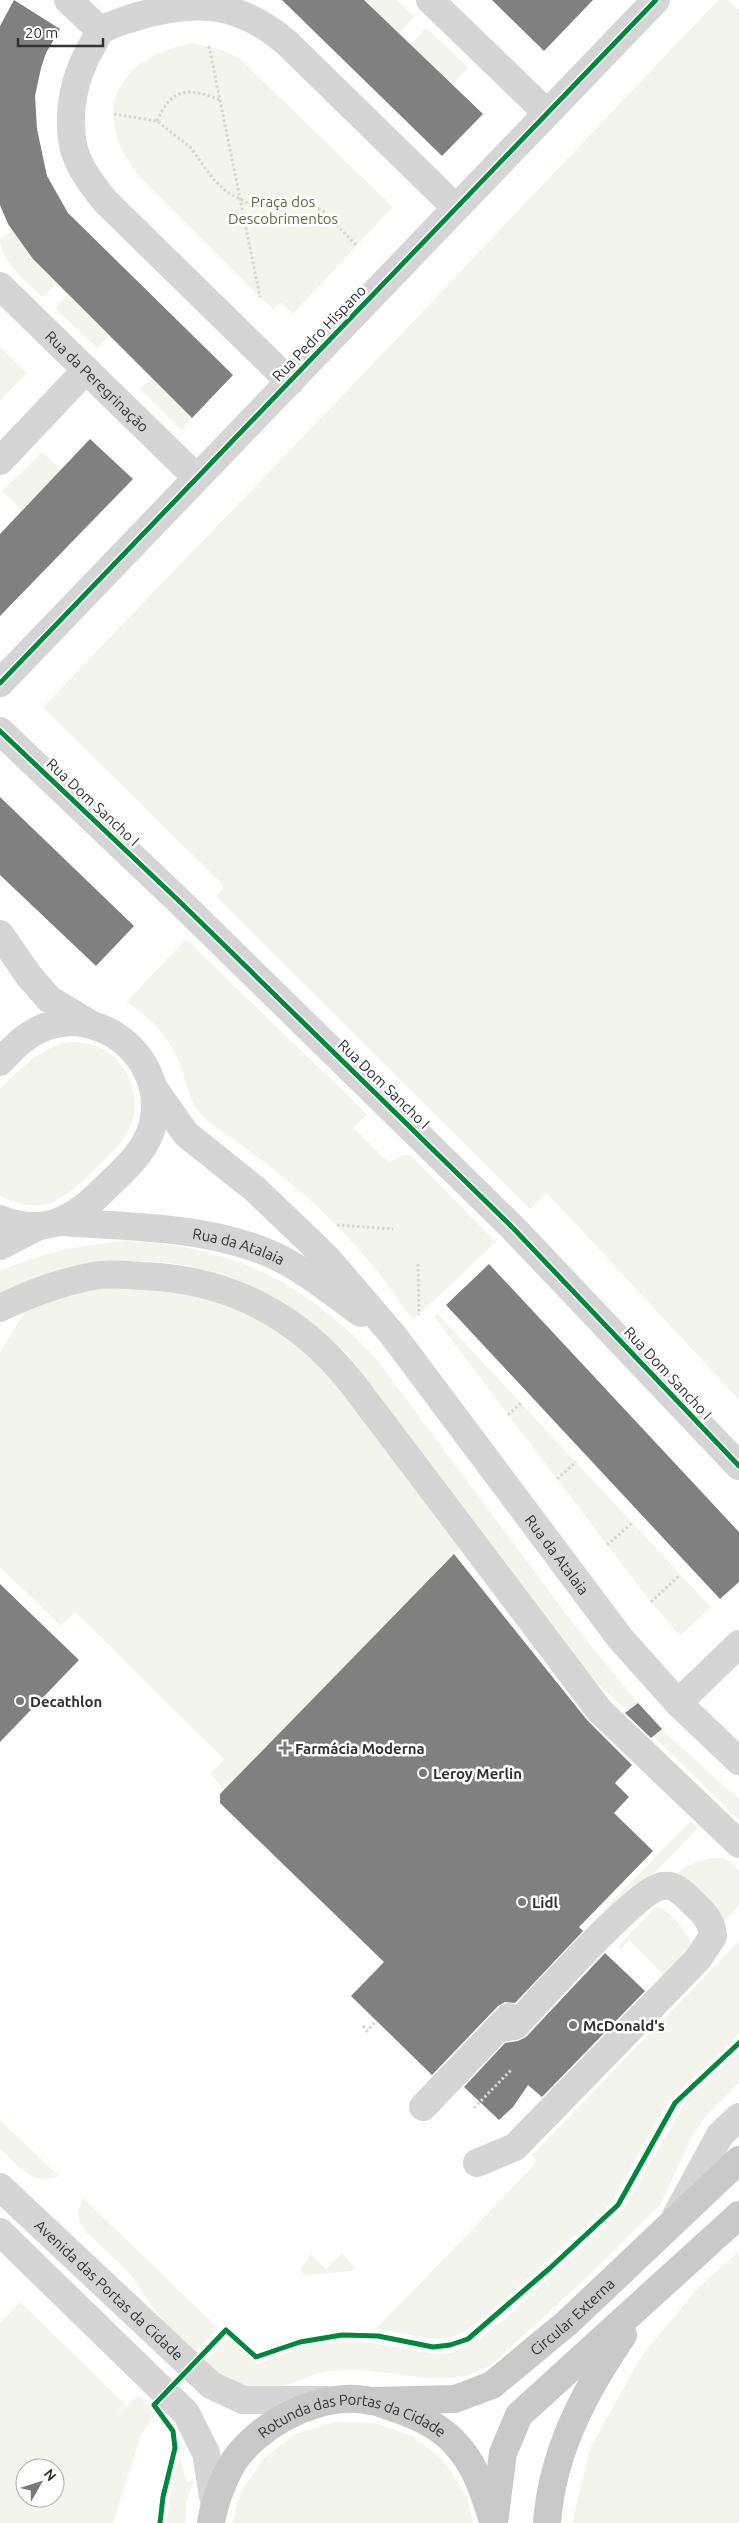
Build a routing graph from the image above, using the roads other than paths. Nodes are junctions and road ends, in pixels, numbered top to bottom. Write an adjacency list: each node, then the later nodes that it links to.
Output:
1 (68, 0): 4 (street)
2 (430, 0): 5 (street)
3 (651, 2): 5 (street, Rua Pedro Hispano)
4 (101, 31): 6 (street); 9 (street)
5 (547, 113): 6 (street, Rua Pedro Hispano)
6 (456, 208): 9 (street, Rua Pedro Hispano)
7 (0, 286): 8 (street, Rua da Peregrinação)
8 (86, 370): 10 (street); 11 (street, Rua da Peregrinação)
9 (290, 382): 11 (street, Rua Pedro Hispano)
10 (0, 461)
11 (196, 476): 12 (street, Rua Pedro Hispano)
12 (0, 683)
13 (0, 731): 23 (street, Rua Dom Sancho I)
14 (0, 934): 15 (street)
15 (90, 1024): 16 (street); 17 (street)
16 (0, 1062)
17 (153, 1087): 19 (street); 22 (street, Rua da Atalaia)
18 (0, 1219): 19 (street, Rua da Atalaia)
19 (50, 1224): 20 (street); 22 (street, Rua da Atalaia)
20 (0, 1246)
21 (0, 1308): 27 (street)
22 (393, 1335): 25 (street, Rua da Atalaia)
23 (739, 1466)
24 (739, 1644): 25 (street)
25 (678, 1702): 26 (street, Rua da Atalaia)
26 (739, 1761)
27 (739, 1844)
28 (423, 2107): 31 (street)
29 (739, 2117): 34 (street)
30 (739, 2160): 34 (main road, Circular Externa)
31 (477, 2163)
32 (0, 2187): 37 (street, Avenida das Portas da Cidade)
33 (739, 2215): 36 (main road)
34 (672, 2222): 38 (main road, Circular Externa)
35 (0, 2232): 39 (street)
36 (649, 2296): 40 (main road); 41 (main road)
37 (337, 2400): 38 (main road, Rotunda das Portas da Cidade); 39 (main road, Rotunda das Portas da Cidade)
38 (372, 2401): 40 (main road, Rotunda das Portas da Cidade)
39 (212, 2512)
40 (494, 2523)
41 (547, 2523)

